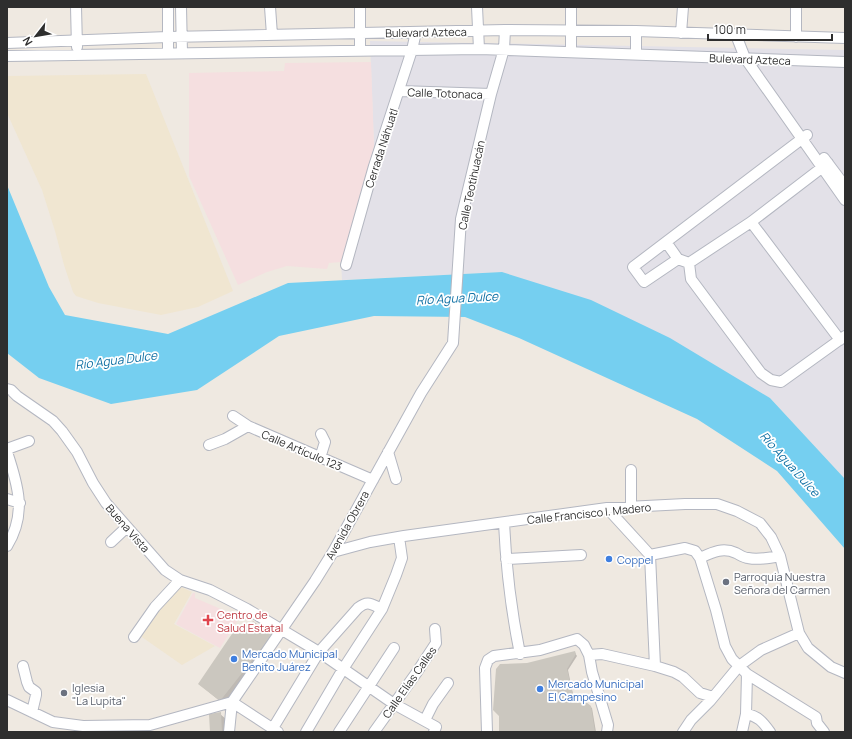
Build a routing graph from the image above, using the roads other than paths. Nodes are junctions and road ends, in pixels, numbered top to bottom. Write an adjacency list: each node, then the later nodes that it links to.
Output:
1 (76, 7): 25 (street)
2 (168, 7): 22 (street)
3 (181, 7): 21 (street)
4 (270, 7): 19 (street)
5 (360, 7): 15 (street)
6 (477, 7): 12 (street)
7 (571, 7): 11 (street)
8 (683, 7): 16 (street)
9 (796, 7): 23 (street)
10 (505, 30): 11 (street, Bulevard Azteca); 12 (street, Bulevard Azteca); 28 (street, Calle Teotihuacán)
11 (571, 30): 13 (street, Bulevard Azteca); 33 (street)
12 (477, 31): 14 (street, Bulevard Azteca); 27 (street)
13 (636, 31): 16 (street, Bulevard Azteca); 36 (street)
14 (416, 32): 15 (street, Bulevard Azteca); 29 (street, Cerrada Náhuatl)
15 (360, 33): 17 (street, Bulevard Azteca); 30 (street)
16 (681, 33): 20 (street, Bulevard Azteca)
17 (292, 34): 19 (street, Bulevard Azteca); 32 (street)
18 (258, 35): 19 (street, Bulevard Azteca); 21 (street, Bulevard Azteca); 31 (street)
19 (272, 35)
20 (740, 35): 23 (street, Bulevard Azteca); 39 (street)
21 (182, 36): 22 (street, Bulevard Azteca); 35 (street)
22 (168, 37): 25 (street, Bulevard Azteca); 34 (street)
23 (796, 37): 24 (street, Bulevard Azteca)
24 (845, 38)
25 (77, 40): 26 (street, Bulevard Azteca); 37 (street)
26 (7, 43)
27 (479, 49): 28 (street, Bulevard Azteca); 29 (street, Bulevard Azteca)
28 (504, 49): 33 (street, Bulevard Azteca); 42 (street, Calle Teotihuacán)
29 (412, 50): 30 (street, Bulevard Azteca); 41 (street, Cerrada Náhuatl)
30 (360, 51): 32 (street, Bulevard Azteca)
31 (258, 52): 32 (street, Bulevard Azteca); 35 (street, Bulevard Azteca)
32 (292, 52)
33 (571, 52): 36 (street, Bulevard Azteca)
34 (168, 53): 35 (street, Bulevard Azteca); 37 (street, Bulevard Azteca)
35 (182, 53)
36 (636, 54): 39 (street, Bulevard Azteca)
37 (78, 55): 38 (street, Bulevard Azteca)
38 (7, 56)
39 (748, 58): 40 (street, Bulevard Azteca); 43 (street)
40 (845, 62)
41 (399, 91): 42 (street, Calle Totonaca); 51 (street, Cerrada Náhuatl)
42 (491, 94): 53 (street, Calle Teotihuacán)
43 (804, 137): 44 (street); 48 (street)
44 (825, 165): 45 (street); 46 (street); 47 (street)
45 (845, 186)
46 (845, 200)
47 (751, 222): 50 (street); 52 (street)
48 (666, 242): 49 (street); 49 (street)
49 (678, 259): 50 (street)
50 (689, 263): 52 (street)
51 (346, 265)
52 (843, 338)
53 (452, 343): 62 (street, Avenida Obrera)
54 (7, 389): 72 (street, Buena Vista)
55 (233, 416): 56 (street, Calle Artículo 123)
56 (248, 426): 59 (street); 63 (street, Calle Artículo 123)
57 (321, 434): 63 (street)
58 (29, 441): 60 (street)
59 (209, 445)
60 (7, 449)
61 (7, 452): 68 (street)
62 (388, 452): 65 (street); 66 (street, Avenida Obrera)
63 (320, 458): 66 (street, Calle Artículo 123)
64 (631, 470): 69 (street)
65 (396, 479)
66 (372, 480): 76 (street, Avenida Obrera)
67 (7, 499): 68 (street)
68 (20, 503): 75 (street)
69 (631, 507): 70 (street, Calle Francisco I. Madero); 79 (street, Calle Francisco I. Madero)
70 (607, 508): 71 (street, Calle Francisco I. Madero); 78 (street)
71 (504, 523): 73 (street, Calle Francisco I. Madero); 81 (street)
72 (127, 527): 74 (street); 82 (street, Buena Vista)
73 (399, 537): 76 (street, Calle Francisco I. Madero); 83 (street)
74 (111, 542)
75 (7, 546)
76 (333, 552): 84 (street, Avenida Obrera)
77 (581, 555): 81 (street)
78 (650, 555): 80 (street); 93 (street)
79 (780, 556): 80 (street); 86 (street, Calle Francisco I. Madero)
80 (700, 558): 94 (street)
81 (506, 560): 90 (street)
82 (180, 580): 84 (street, Buena Vista); 87 (street)
83 (382, 609): 89 (street); 95 (street)
84 (283, 629): 89 (street, Buena Vista); 102 (street, Avenida Obrera)
85 (435, 629): 103 (street, Calle Elías Calles)
86 (799, 633): 94 (street); 96 (street, Calle Francisco I. Madero)
87 (134, 637)
88 (394, 648): 99 (street)
89 (319, 652): 95 (street, Buena Vista); 109 (street)
90 (520, 654): 91 (street); 114 (street)
91 (589, 655): 93 (street); 115 (street)
92 (23, 666): 104 (street)
93 (655, 666): 100 (street)
94 (739, 666): 97 (street); 100 (street)
95 (343, 669): 99 (street, Buena Vista); 111 (street)
96 (845, 673)
97 (747, 674): 105 (street); 119 (street)
98 (448, 683): 106 (street)
99 (369, 687): 103 (street, Buena Vista); 112 (street)
100 (713, 697): 116 (street)
101 (7, 700): 104 (street)
102 (232, 702): 107 (street); 109 (street); 110 (street)
103 (394, 704): 106 (street, Buena Vista); 113 (street, Calle Elías Calles)
104 (32, 712): 107 (street)
105 (746, 714): 117 (street); 118 (street)
106 (425, 720): 108 (street, Buena Vista)
107 (83, 729)
108 (435, 729)
109 (275, 730)
110 (229, 732)
111 (306, 732)
112 (339, 732)
113 (374, 732)
114 (487, 732)
115 (607, 732)
116 (683, 732)
117 (742, 732)
118 (770, 732)
119 (824, 732)

